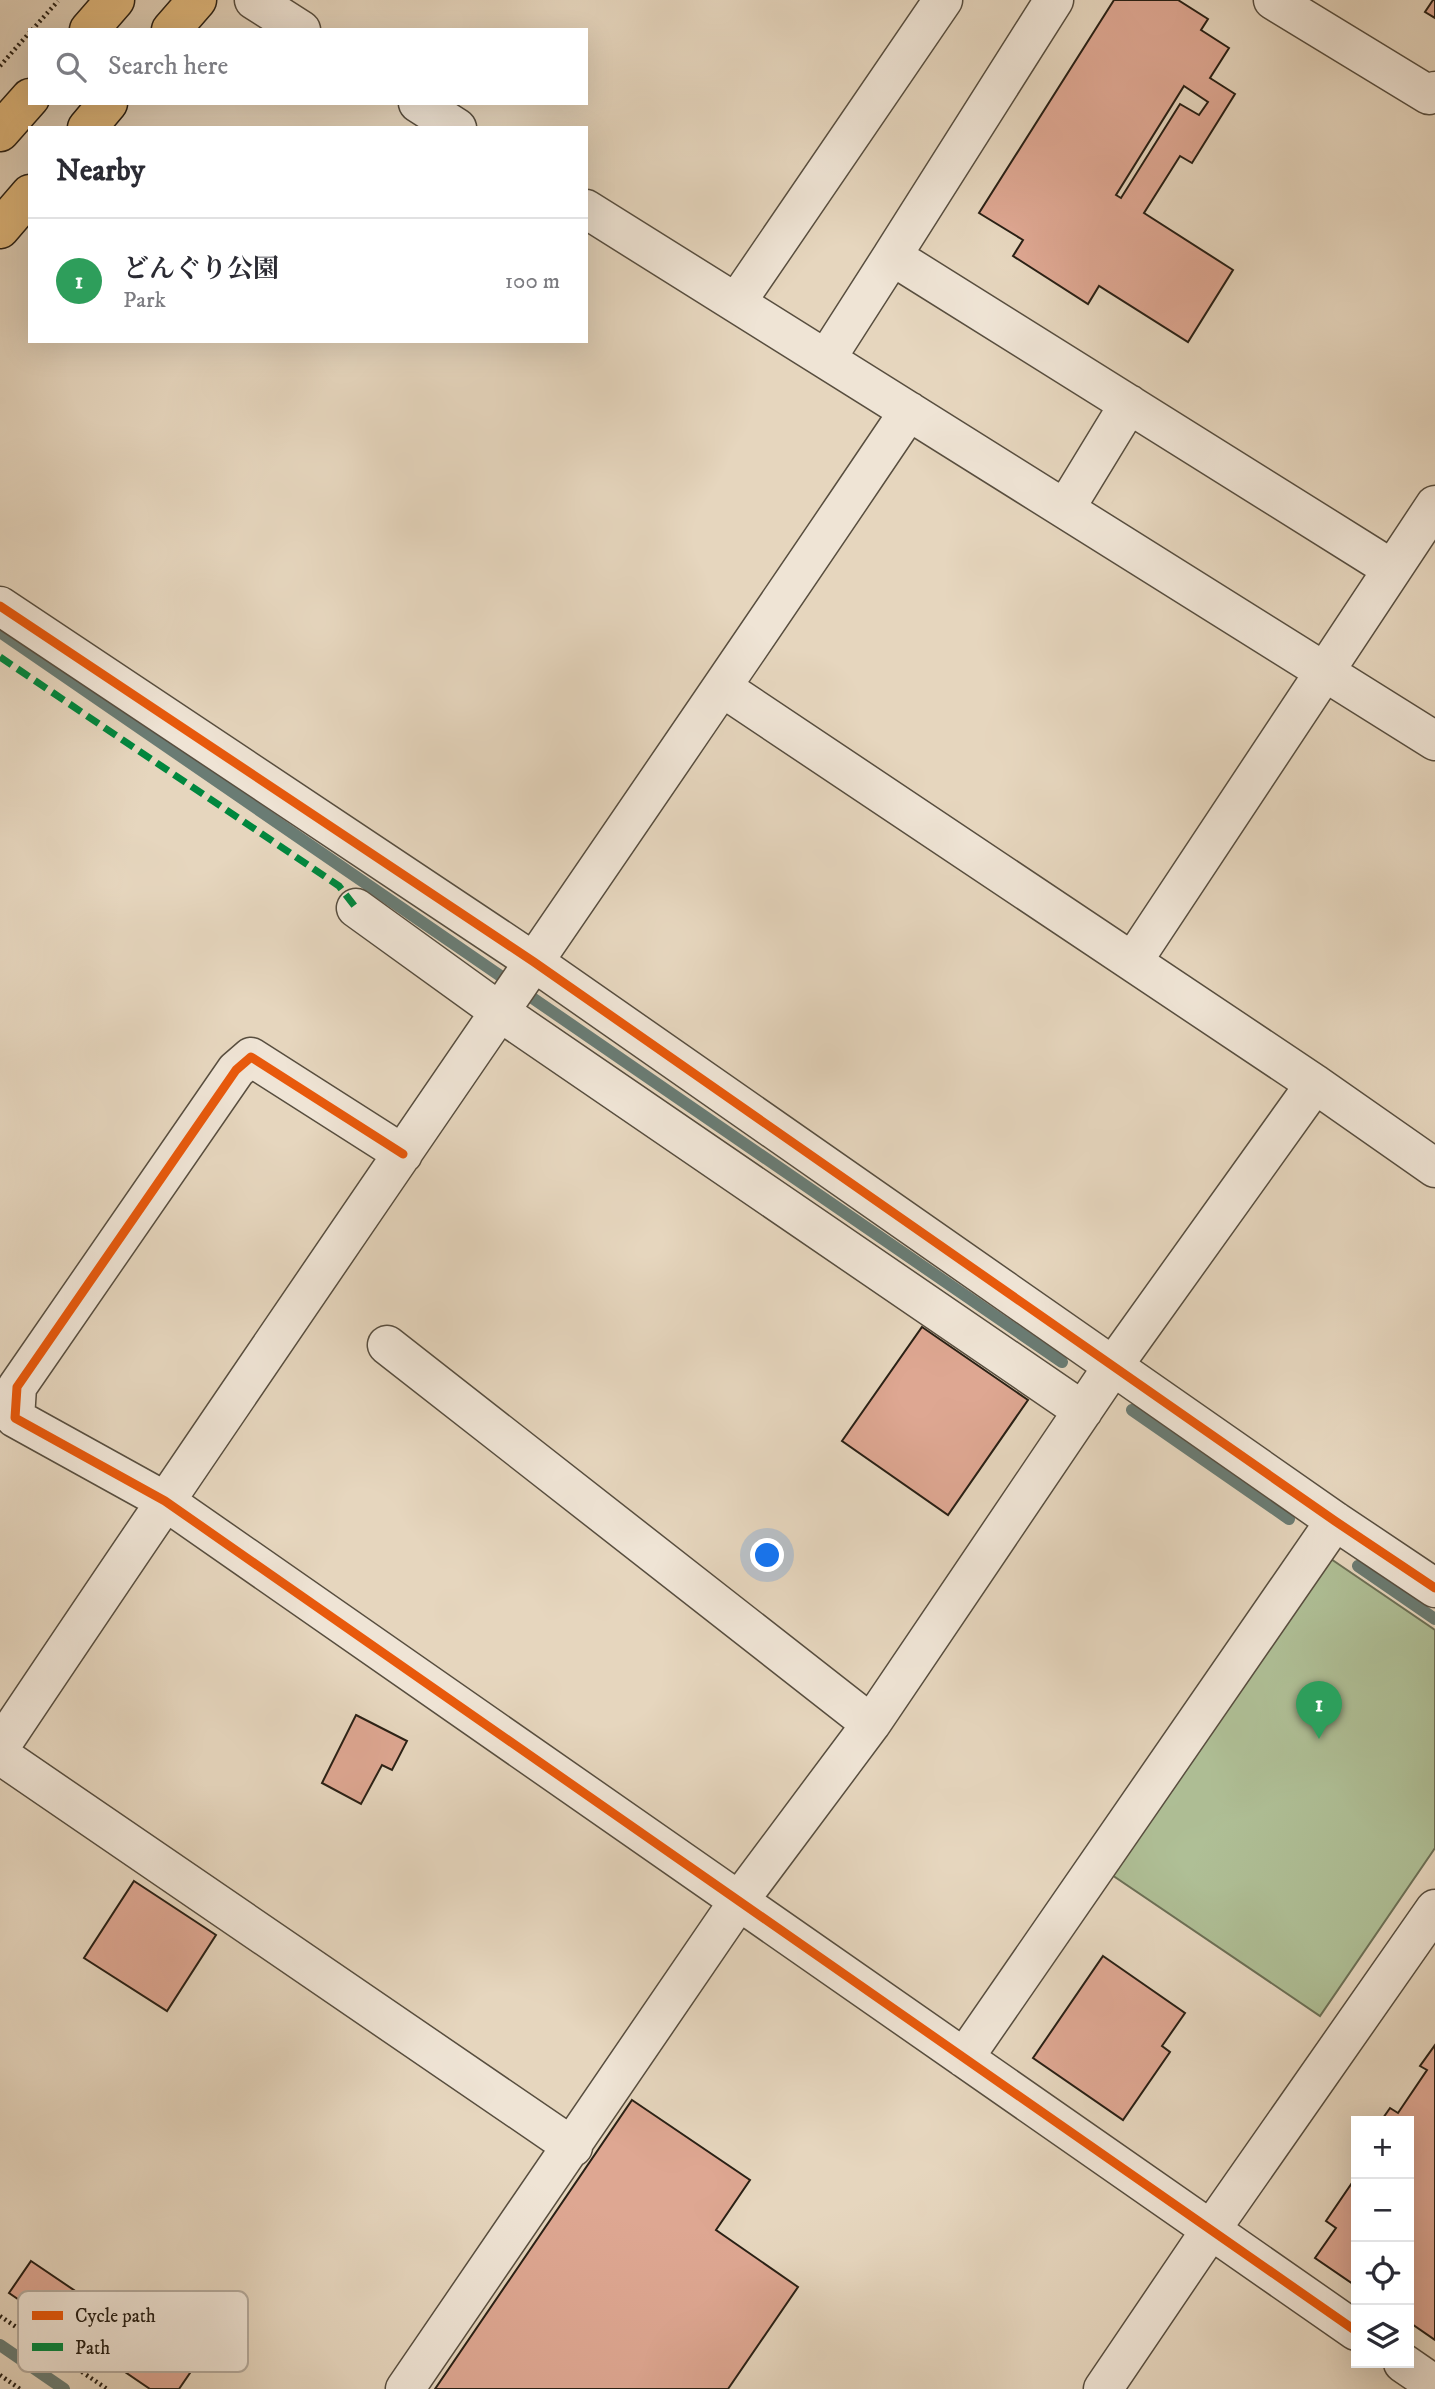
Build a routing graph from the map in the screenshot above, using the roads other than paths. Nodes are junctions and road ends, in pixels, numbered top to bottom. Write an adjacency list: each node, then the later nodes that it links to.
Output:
1 (115, 0): 7 (highway)
2 (197, 0): 8 (highway)
3 (254, 0): 9 (street)
4 (943, 0): 21 (street)
5 (1054, 0): 20 (street)
6 (1273, 0): 10 (street)
7 (91, 28)
8 (173, 28)
9 (298, 28)
10 (1435, 91)
11 (28, 100): 16 (highway)
12 (106, 105): 14 (highway)
13 (421, 105): 15 (street)
14 (89, 126)
15 (454, 126)
16 (0, 132)
17 (28, 196): 19 (highway)
18 (588, 210): 21 (street)
19 (0, 229)
20 (892, 256): 22 (street); 23 (street)
21 (736, 303): 22 (street)
22 (826, 359): 24 (street)
23 (1129, 404): 26 (street); 27 (street)
24 (909, 411): 26 (street); 30 (street)
25 (1435, 505): 27 (street)
26 (1065, 509): 29 (street)
27 (1392, 569): 29 (street)
28 (0, 606): 34 (street)
29 (1324, 671): 31 (street); 33 (street)
30 (723, 688): 33 (street); 34 (street)
31 (1435, 741)
32 (356, 908): 35 (street)
33 (1133, 961): 36 (street)
34 (534, 962): 35 (street); 40 (street)
35 (500, 1012): 37 (street); 41 (street)
36 (1315, 1084): 38 (street); 40 (street)
37 (402, 1154): 42 (street); 43 (street)
38 (1435, 1168)
39 (387, 1345): 46 (street)
40 (1113, 1366): 41 (street); 44 (street)
41 (1083, 1411): 46 (street)
42 (7, 1416): 43 (street)
43 (164, 1501): 47 (street); 49 (street)
44 (1335, 1521): 45 (street); 51 (street)
45 (1435, 1588)
46 (872, 1724): 49 (street)
47 (0, 1747)
48 (0, 1755): 52 (street)
49 (738, 1902): 51 (street); 52 (street)
50 (1435, 1909): 53 (street)
51 (964, 2058): 53 (street)
52 (573, 2147): 57 (street)
53 (1210, 2231): 54 (street); 58 (street)
54 (1351, 2328)
55 (1410, 2368): 56 (street)
56 (1435, 2385)
57 (405, 2389)
58 (1103, 2389)

